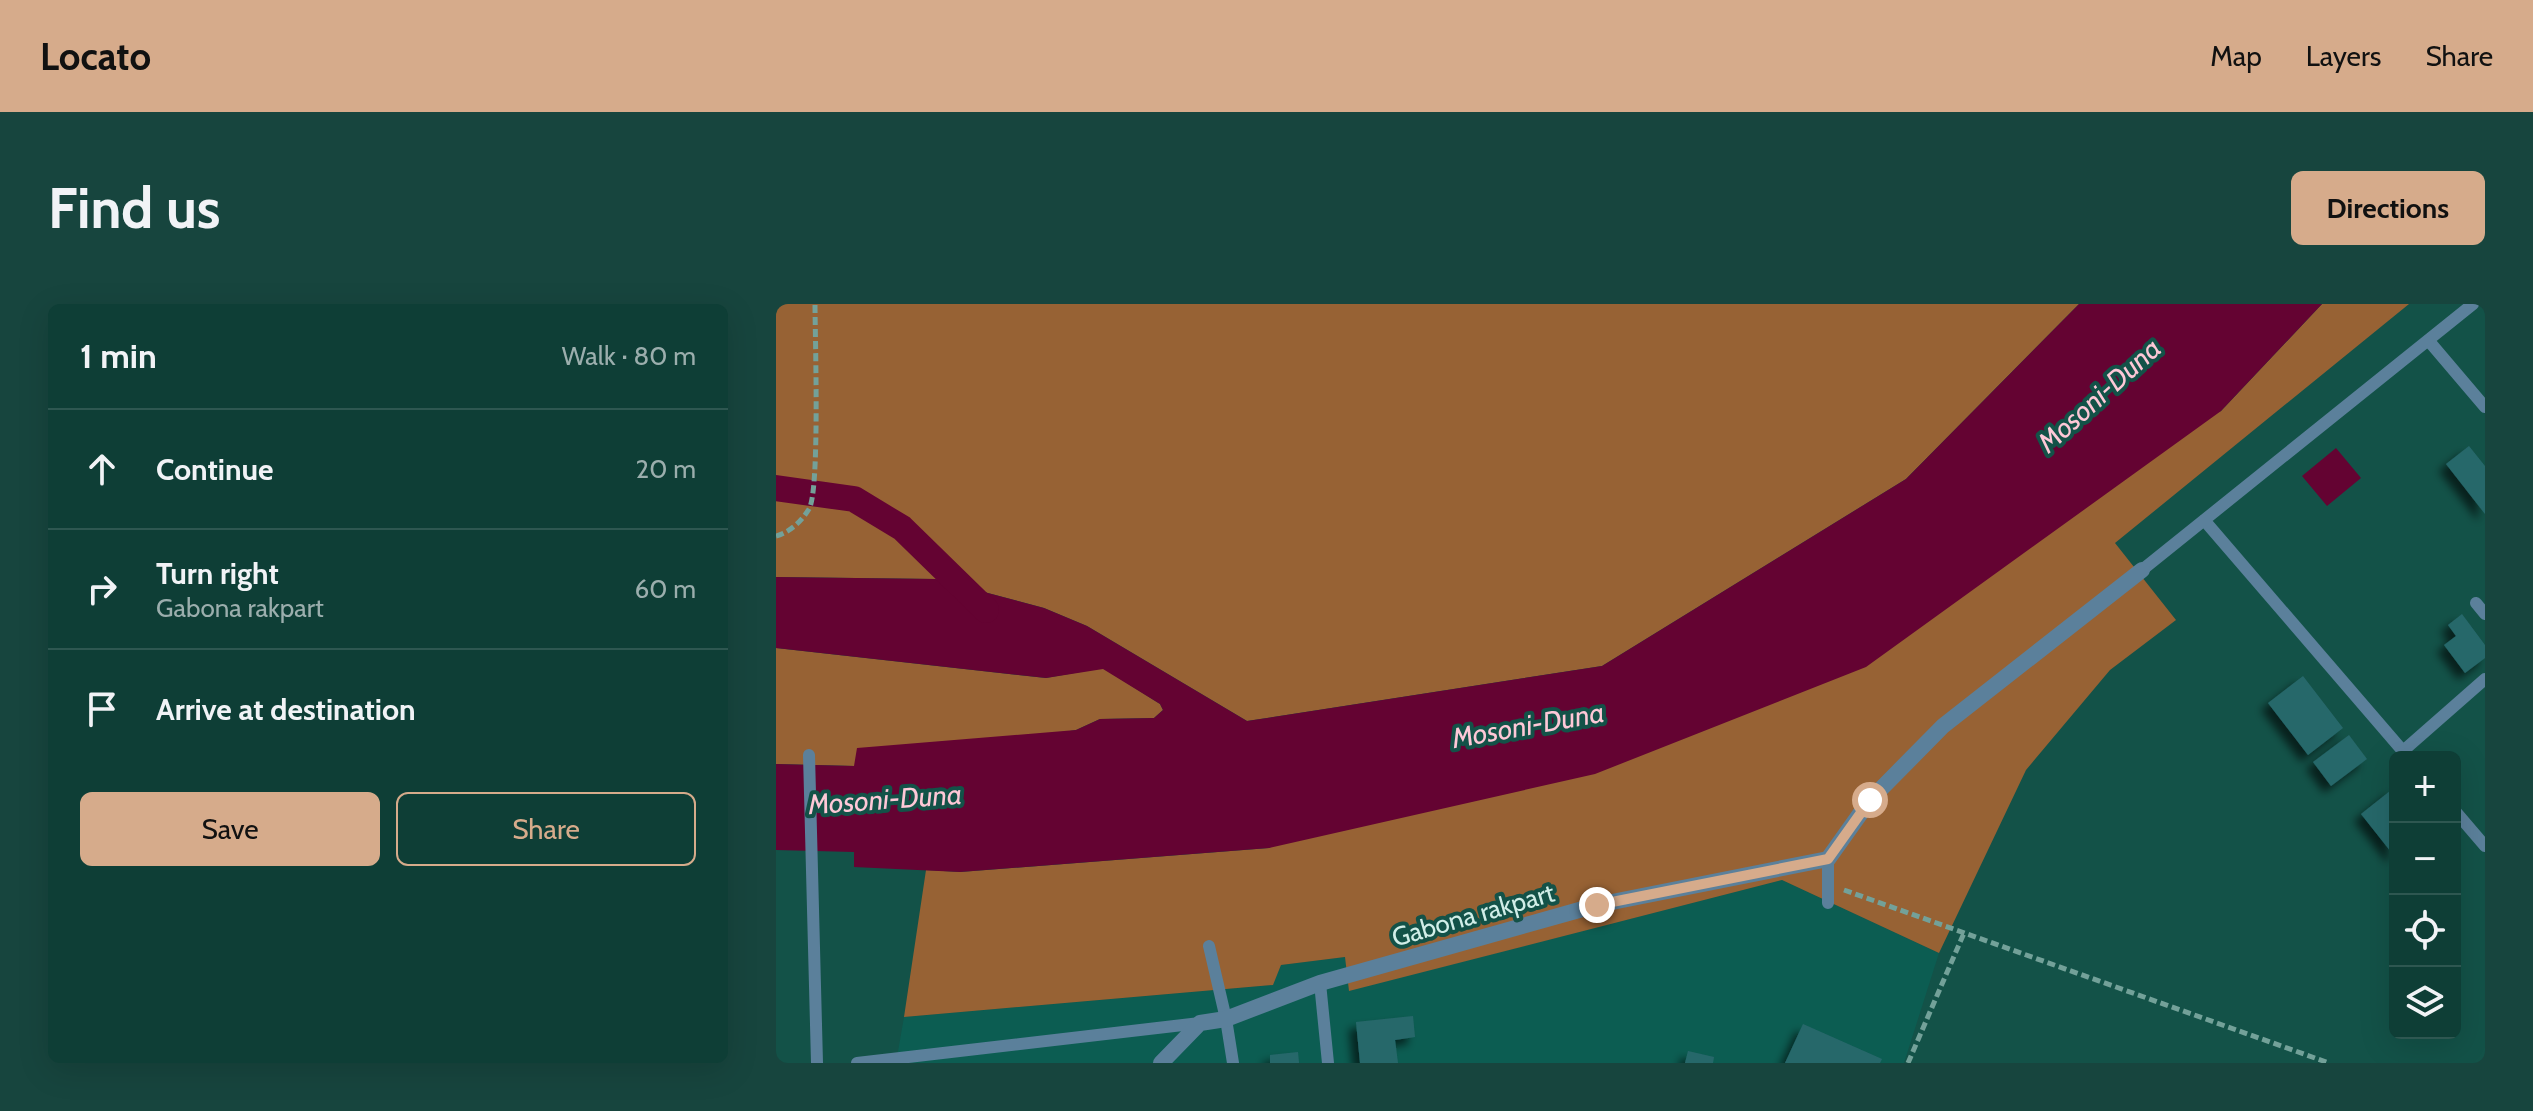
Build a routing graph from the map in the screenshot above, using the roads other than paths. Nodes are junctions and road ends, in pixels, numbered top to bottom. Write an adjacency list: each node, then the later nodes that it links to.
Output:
1 (2473, 304): 2 (lane)
2 (2428, 340): 3 (lane); 4 (lane)
3 (2485, 407)
4 (2204, 520): 5 (lane); 9 (lane)
5 (2142, 570): 14 (street)
6 (2476, 603): 7 (lane)
7 (2485, 614)
8 (2485, 679): 10 (lane)
9 (2403, 751)
10 (2409, 751)
11 (809, 755): 20 (lane)
12 (2461, 818): 13 (lane)
13 (2485, 846)
14 (1828, 859): 15 (lane); 17 (street, Gabona rakpart)
15 (1828, 903)
16 (1209, 946): 18 (lane)
17 (1320, 983): 18 (street, Gabona rakpart); 24 (lane)
18 (1226, 1019): 19 (street, Gabona rakpart); 23 (lane)
19 (1200, 1023): 21 (lane); 22 (street)
20 (817, 1063)
21 (857, 1063)
22 (1161, 1063)
23 (1233, 1063)
24 (1328, 1063)

